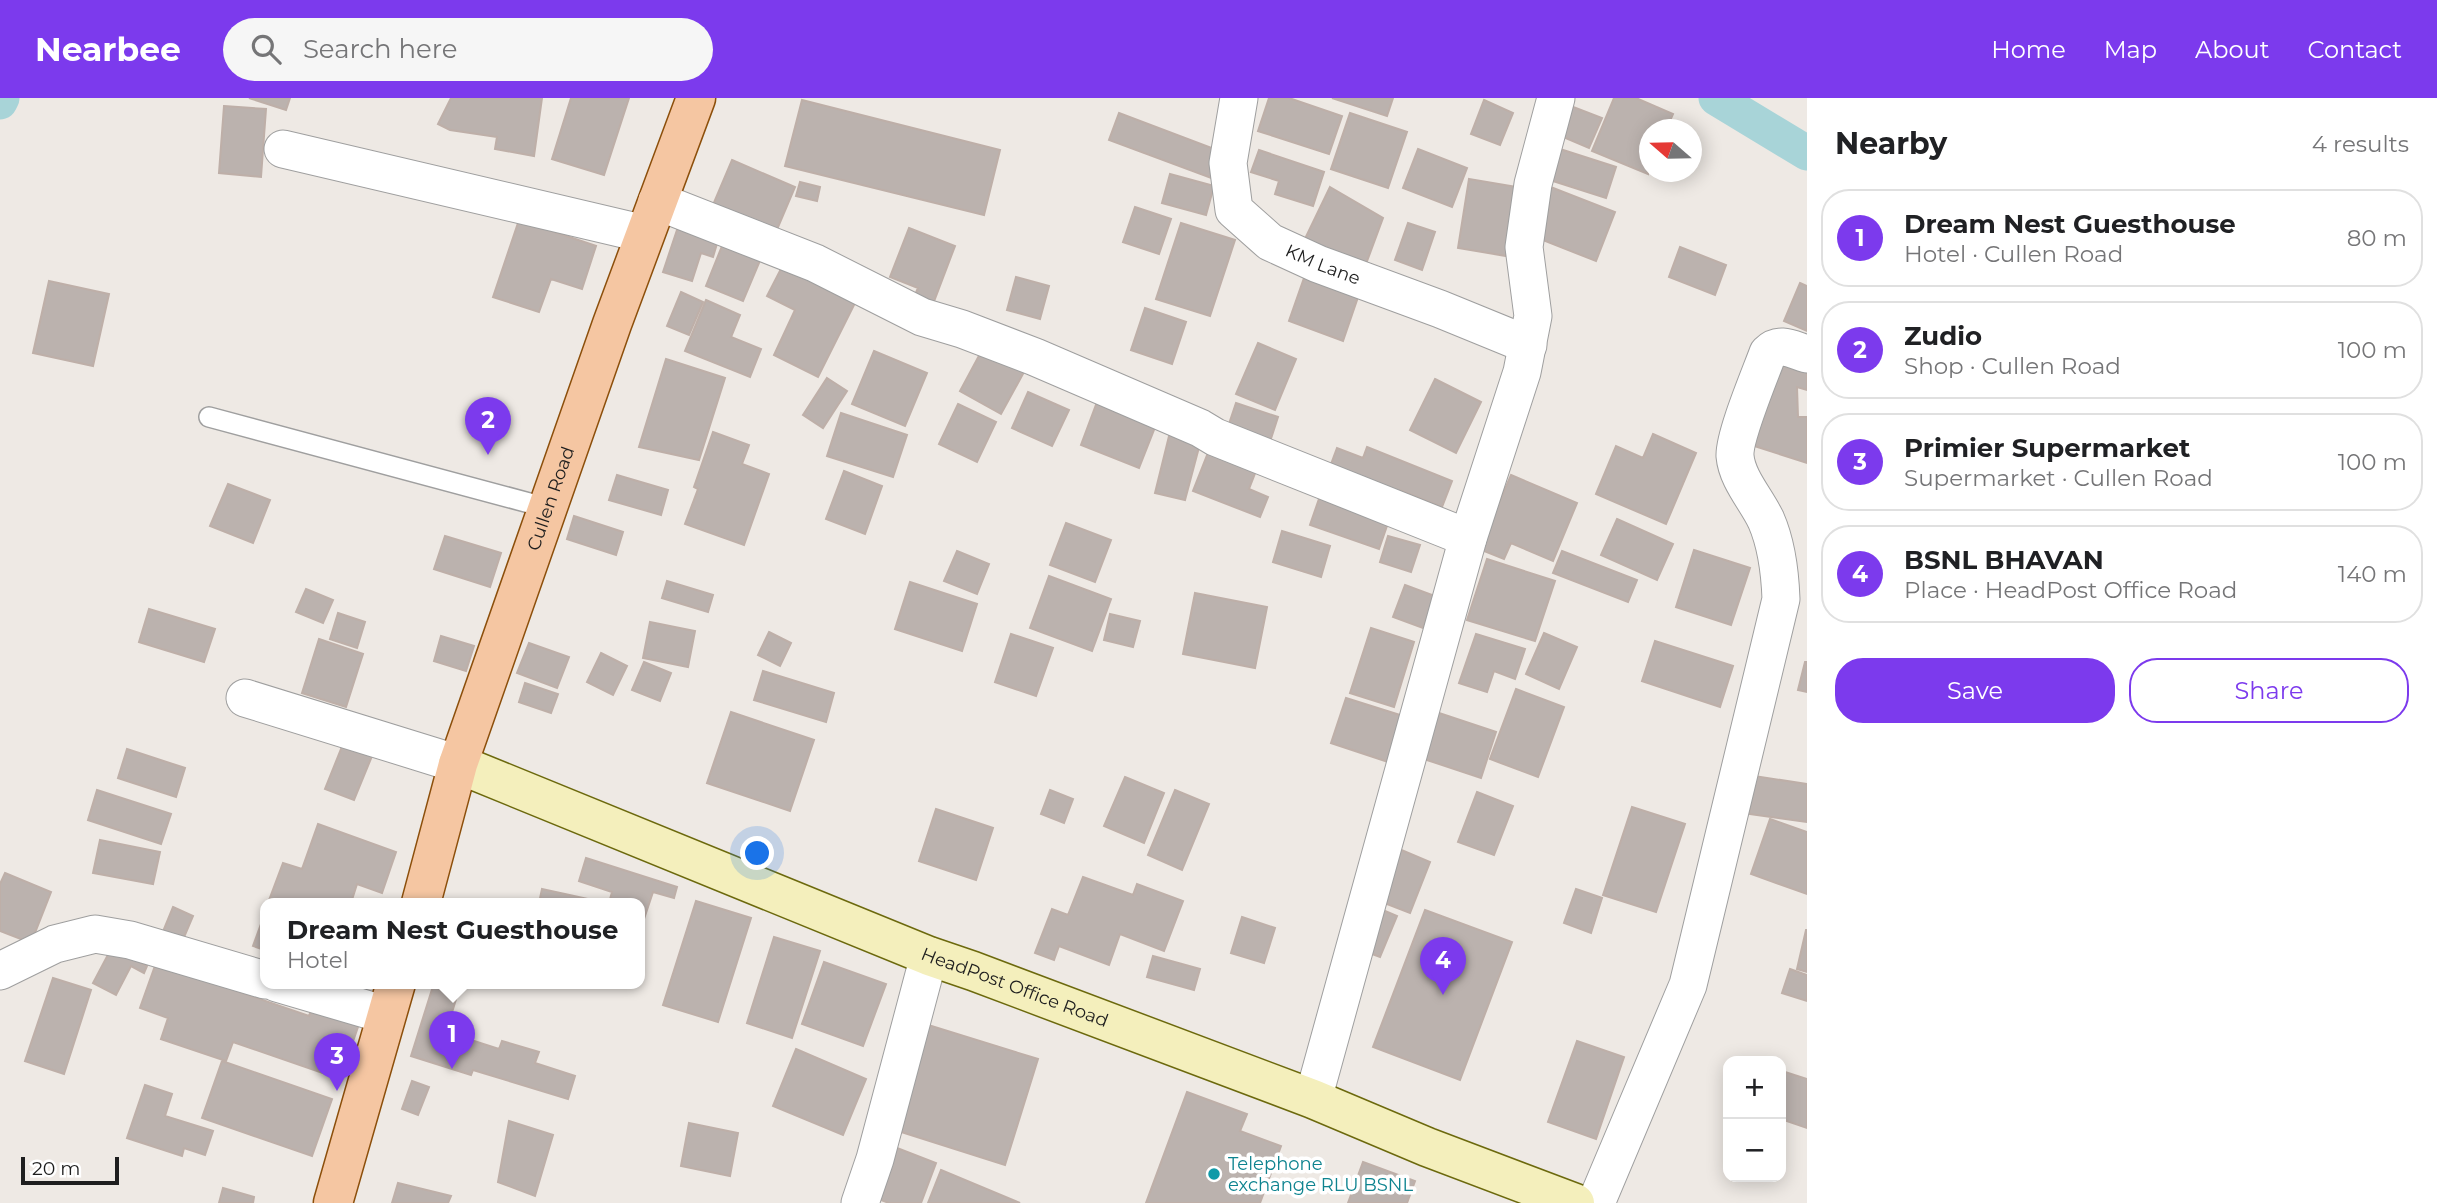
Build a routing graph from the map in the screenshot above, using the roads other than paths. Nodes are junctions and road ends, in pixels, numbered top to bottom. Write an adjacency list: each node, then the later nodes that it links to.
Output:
1 (696, 98): 5 (main road, Cullen Road)
2 (1239, 98): 6 (street, KM Lane)
3 (1556, 98): 6 (street)
4 (283, 149): 5 (street)
5 (651, 217): 9 (main road, Cullen Road); 10 (street)
6 (1528, 345): 10 (street)
7 (1807, 354): 23 (street)
8 (209, 417): 9 (lane)
9 (548, 508): 12 (main road, Cullen Road)
10 (1468, 538): 19 (street)
11 (245, 698): 12 (street)
12 (458, 764): 13 (main road, Cullen Road); 14 (main road, HeadPost Office Road)
13 (422, 898)
14 (929, 956): 19 (main road, HeadPost Office Road); 21 (street)
15 (0, 971): 16 (street)
16 (260, 979)
17 (320, 989): 18 (street)
18 (391, 999): 20 (main road)
19 (1313, 1099): 22 (main road, HeadPost Office Road)
20 (332, 1203)
21 (860, 1203)
22 (1575, 1203)
23 (1596, 1203)

